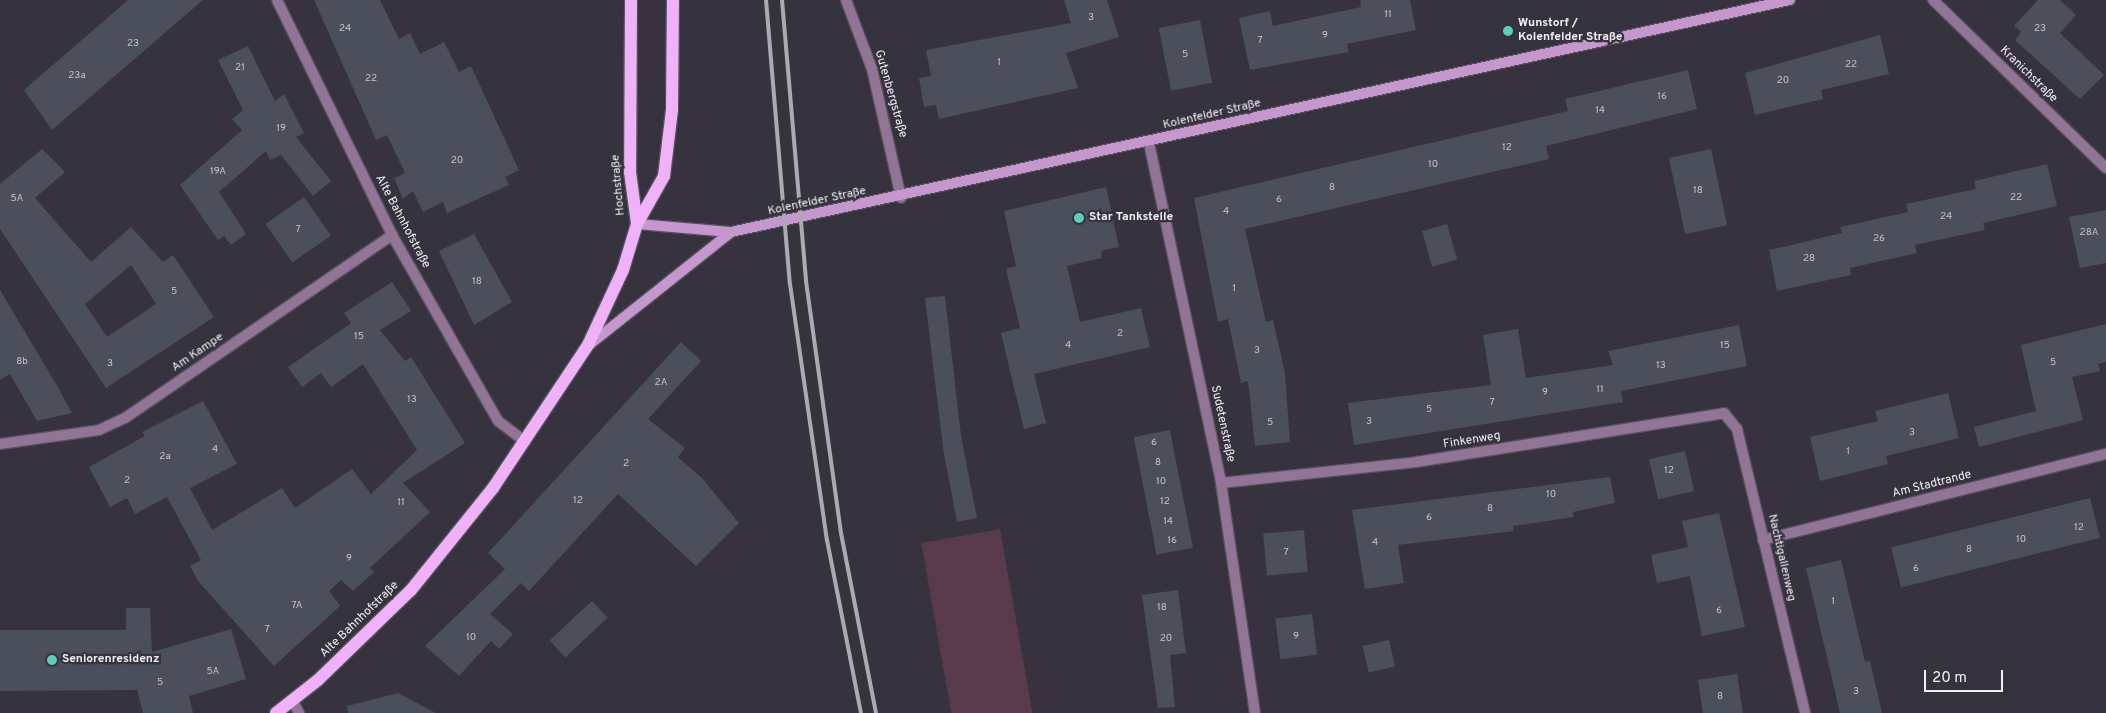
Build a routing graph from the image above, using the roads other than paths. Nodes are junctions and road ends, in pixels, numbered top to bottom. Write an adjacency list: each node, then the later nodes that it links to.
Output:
1 (277, 0): 12 (street, Alte Bahnhofstraße)
2 (631, 0): 10 (main road, Hochstraße)
3 (673, 0): 10 (main road, Hochstraße)
4 (846, 0): 9 (street, Gutenbergstraße)
5 (1790, 0): 7 (main road, Kolenfelder Straße)
6 (1933, 0): 8 (street, Kranichstraße)
7 (1149, 143): 9 (main road, Kolenfelder Straße); 18 (street, Sudetenstraße)
8 (2106, 168)
9 (901, 198): 11 (main road, Kolenfelder Straße)
10 (638, 224): 11 (main road, Kolenfelder Straße); 13 (main road, Alte Bahnhofstraße)
11 (731, 232): 13 (main road)
12 (392, 235): 15 (street, Alte Bahnhofstraße); 16 (street, Am Kampe)
13 (588, 345): 15 (main road, Alte Bahnhofstraße)
14 (1724, 413): 18 (street, Finkenweg); 19 (street, Nachtigallenweg)
15 (525, 441): 20 (main road, Alte Bahnhofstraße)
16 (0, 444)
17 (2106, 454): 19 (street, Am Stadtrande)
18 (1221, 483): 22 (street, Sudetenstraße)
19 (1763, 540): 23 (street, Nachtigallenweg)
20 (296, 708): 21 (main road, Alte Bahnhofstraße)
21 (276, 713)
22 (1255, 713)
23 (1805, 713)

